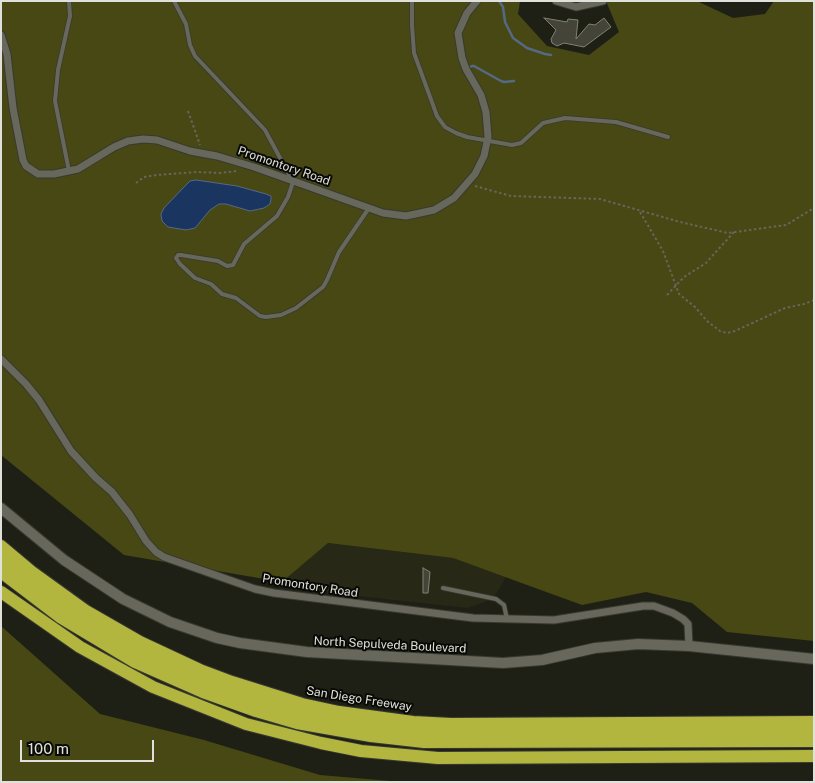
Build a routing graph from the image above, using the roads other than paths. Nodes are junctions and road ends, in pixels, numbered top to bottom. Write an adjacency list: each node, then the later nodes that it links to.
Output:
1 (69, 1): 10 (lane)
2 (174, 1): 11 (lane)
3 (412, 1): 9 (lane)
4 (477, 1): 9 (street, Promontory Road)
5 (556, 1): 6 (street)
6 (603, 1)
7 (1, 35): 10 (street, Promontory Road)
8 (668, 137): 9 (lane)
9 (488, 141): 12 (street, Promontory Road)
10 (69, 172): 11 (street, Promontory Road)
11 (293, 182): 12 (street, Promontory Road); 12 (lane)
12 (369, 208)
13 (1, 359): 20 (street, Promontory Road)
14 (1, 508): 21 (main road, North Sepulveda Boulevard)
15 (1, 546): 23 (highway, San Diego Freeway)
16 (1, 560): 24 (highway)
17 (1, 572): 25 (highway)
18 (443, 588): 20 (lane)
19 (1, 592): 26 (highway)
20 (507, 619): 21 (street, Promontory Road)
21 (689, 646): 22 (main road, North Sepulveda Boulevard)
22 (814, 659)
23 (814, 722)
24 (814, 731)
25 (814, 741)
26 (814, 756)

